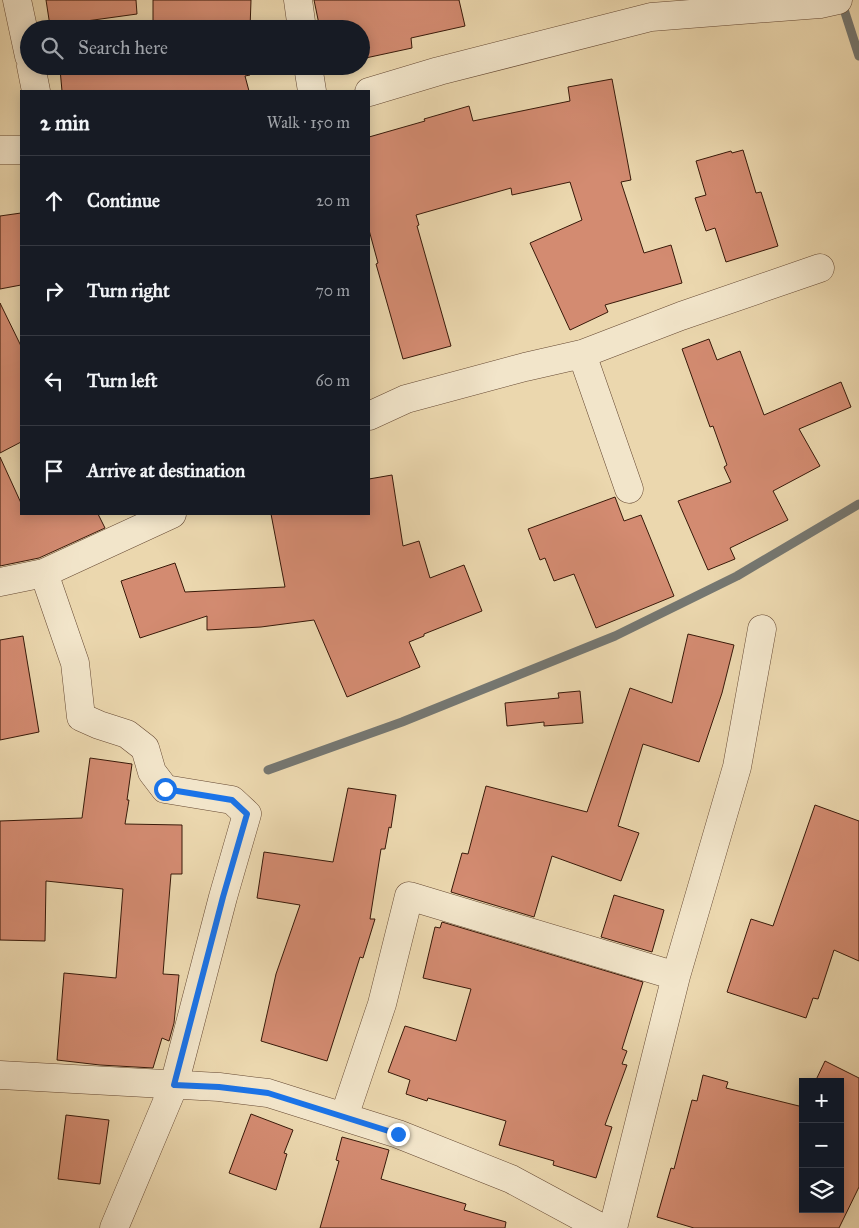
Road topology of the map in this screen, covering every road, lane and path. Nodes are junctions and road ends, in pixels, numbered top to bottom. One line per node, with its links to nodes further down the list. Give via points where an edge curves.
1 (17, 0): 4 (street)
2 (298, 0): 5 (street)
3 (829, 2): 10 (street, via 651,17)
4 (21, 20)
5 (301, 20)
6 (33, 75): 8 (street)
7 (309, 75): 9 (street)
8 (36, 90)
9 (312, 90)
10 (370, 92)
11 (0, 150): 12 (street)
12 (20, 150)
13 (820, 268): 14 (street)
14 (582, 354): 15 (street, via 406,399); 16 (street)
15 (370, 416)
16 (629, 489)
17 (170, 515): 18 (street)
18 (44, 572): 19 (street); 23 (street, via 75,663 81,717 126,734 145,748 152,772 165,789 232,800 247,814)
19 (0, 582)
20 (762, 628): 21 (street, via 737,768)
21 (676, 976): 24 (street, via 409,896 382,1004); 27 (street)
22 (0, 1075): 23 (street)
23 (174, 1085): 24 (street, via 268,1093); 25 (street)
24 (344, 1116): 26 (street, via 511,1179)
25 (114, 1228)
26 (602, 1228)
27 (613, 1228)

